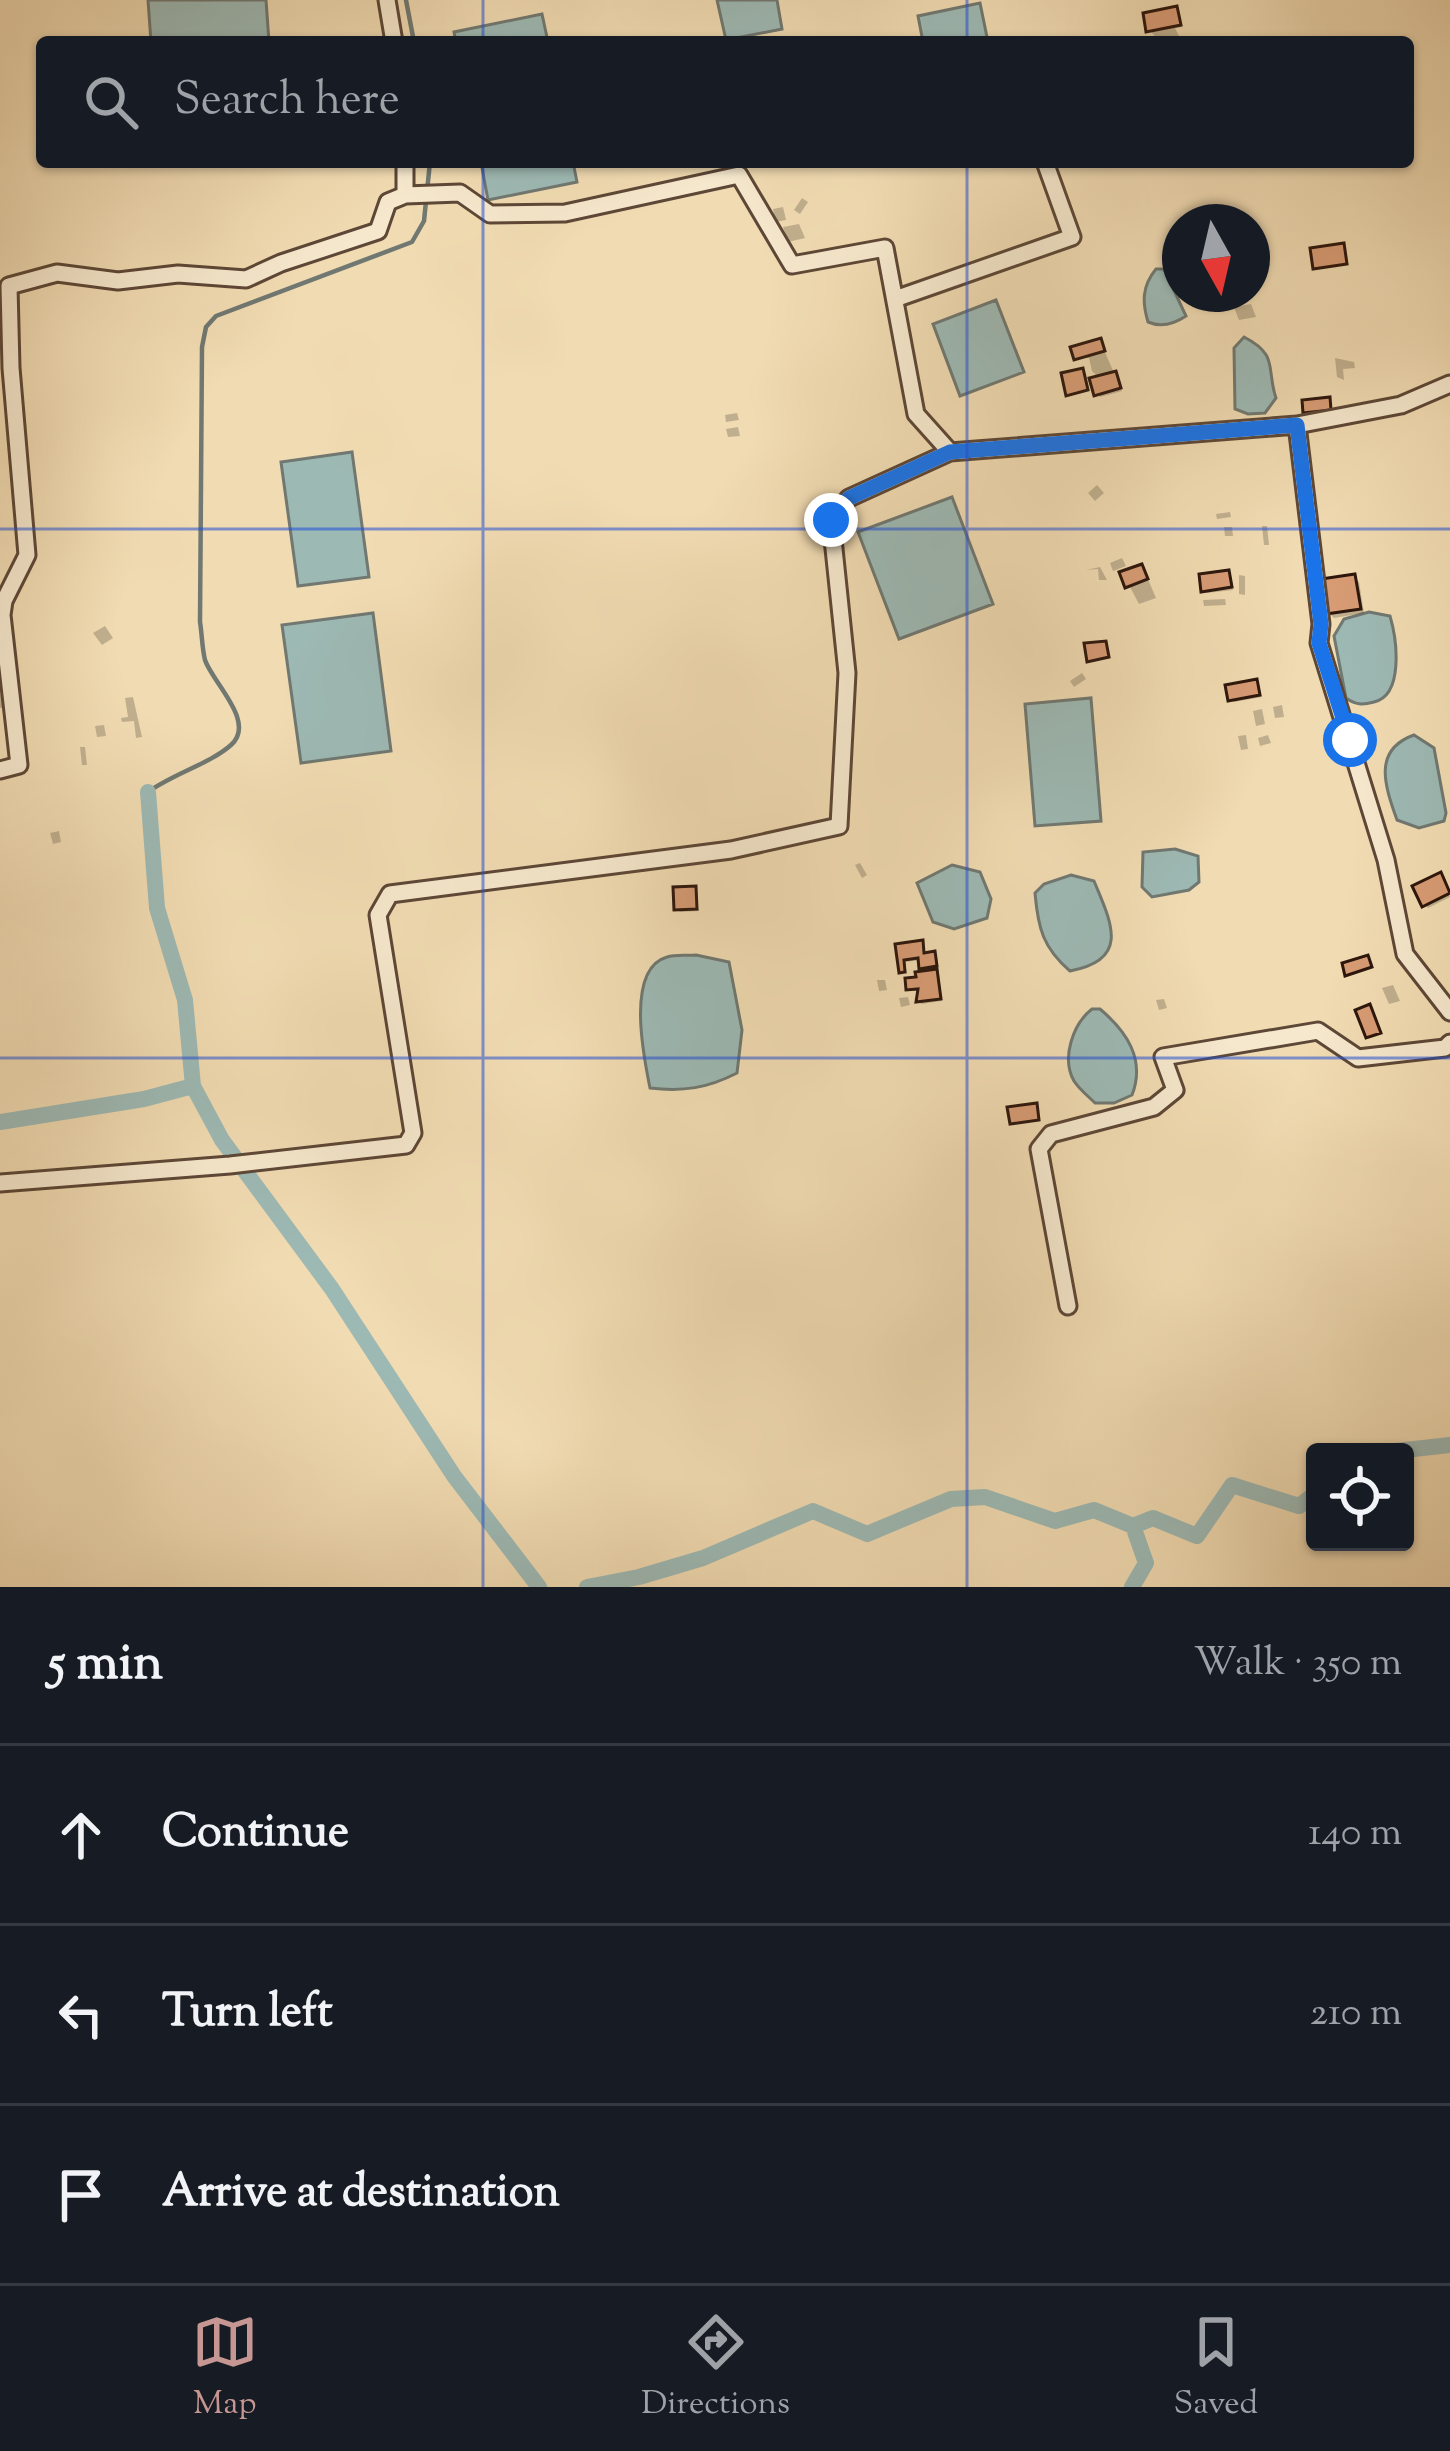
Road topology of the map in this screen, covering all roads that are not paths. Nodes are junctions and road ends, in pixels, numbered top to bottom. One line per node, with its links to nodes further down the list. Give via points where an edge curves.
1 (387, 0): 2 (street)
2 (393, 36)
3 (406, 168): 5 (street)
4 (1047, 168): 6 (street, via 1072,237)
5 (411, 195): 6 (street, via 460,193 490,214 565,213 739,175 792,265 885,248); 10 (street, via 388,202 378,231 246,279 178,274 118,281 57,273 9,286 27,556 2,615 19,765)
6 (895, 299): 9 (street, via 916,414)
7 (1450, 384): 8 (street, via 1401,405)
8 (1297, 425): 9 (street); 11 (street, via 1319,643 1386,860 1405,954)
9 (950, 452): 13 (street, via 849,498 831,520 847,673 839,826 731,850 390,894 377,915 413,1133 406,1144)
10 (0, 770)
11 (1450, 1012)
12 (1450, 1043): 14 (street, via 1358,1058 1318,1031 1163,1057 1175,1090 1154,1107 1051,1134 1039,1149)
13 (0, 1183)
14 (1068, 1306)

